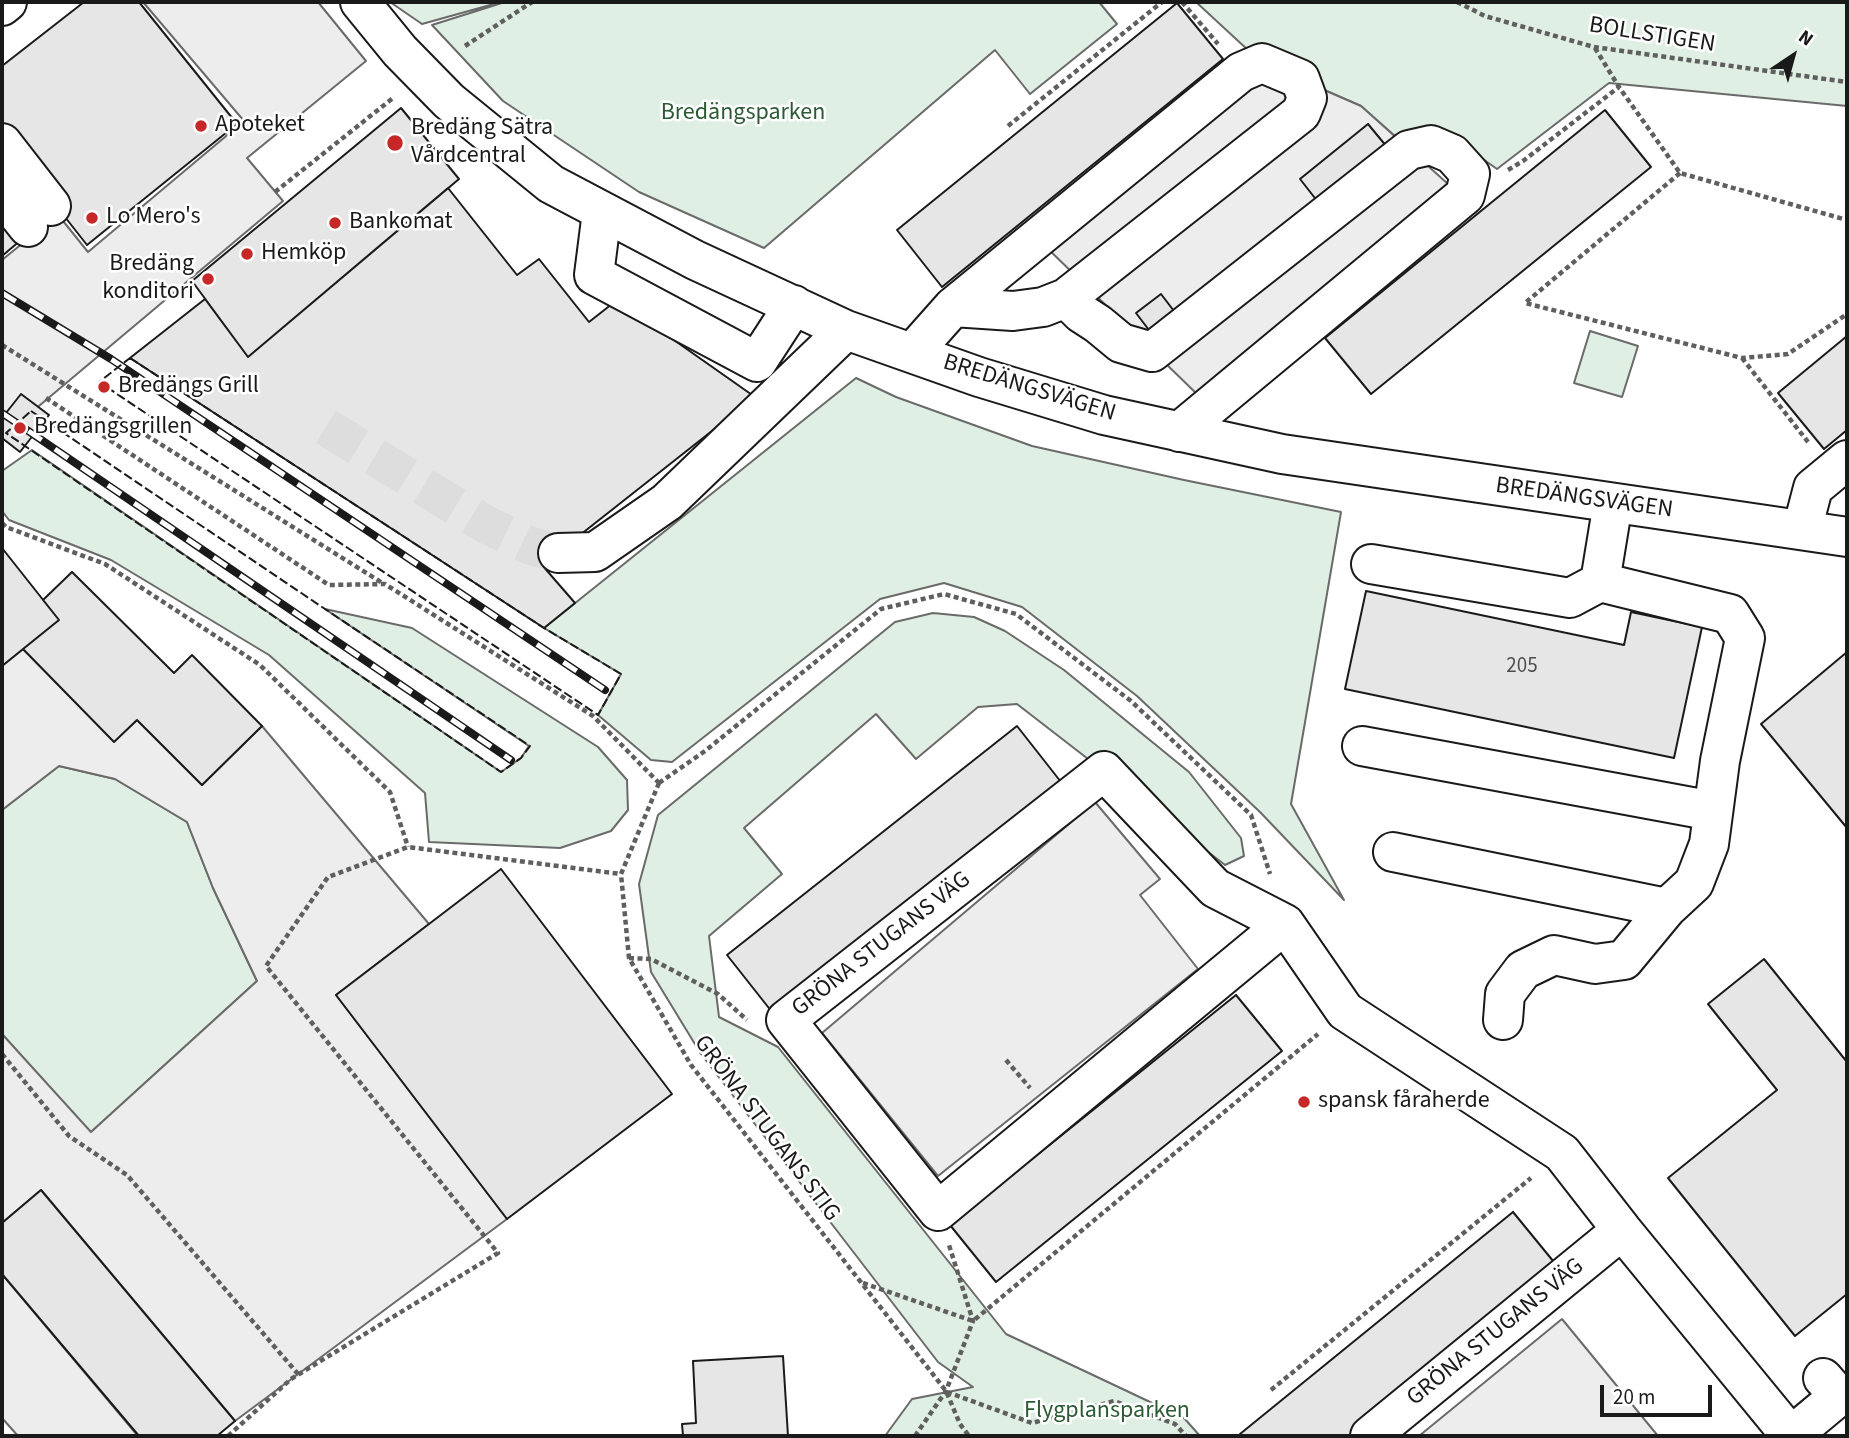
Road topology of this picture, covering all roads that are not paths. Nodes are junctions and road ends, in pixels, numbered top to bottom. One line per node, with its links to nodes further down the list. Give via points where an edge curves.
1 (7, 2): 3 (street)
2 (360, 2): 6 (street, BREDÄNGSVÄGEN, via 449,101 551,184)
3 (2, 6)
4 (2, 143): 5 (street, via 40,216)
5 (2, 194)
6 (602, 212): 8 (street, BREDÄNGSVÄGEN); 8 (street, via 594,275 749,373)
7 (1066, 298): 9 (street, via 1013,311); 9 (street, via 1301,113 1307,98 1300,79 1262,63 1241,72); 12 (street, via 1121,343 1152,352 1409,150 1431,145 1452,154 1470,174 1465,195)
8 (794, 305): 10 (street, BREDÄNGSVÄGEN)
9 (953, 307): 11 (street)
10 (846, 330): 11 (street, BREDÄNGSVÄGEN); 17 (street, via 667,502 595,552)
11 (914, 352): 12 (street, BREDÄNGSVÄGEN, via 1091,411)
12 (1179, 432): 14 (street, BREDÄNGSVÄGEN, via 1282,454)
13 (1847, 460): 15 (street, via 1813,488)
14 (1612, 503): 15 (street, BREDÄNGSVÄGEN); 19 (street)
15 (1802, 530): 16 (street, BREDÄNGSVÄGEN)
16 (1847, 537)
17 (558, 553)
18 (1371, 564): 19 (street, via 1570,598)
19 (1600, 582): 21 (street, via 1730,614 1745,638)
20 (1362, 746): 21 (street)
21 (1713, 811): 23 (street, via 1709,844 1694,883)
22 (1393, 852): 23 (street)
23 (1667, 908): 25 (street, via 1625,960 1595,964 1553,955 1523,970 1505,995)
24 (1285, 924): 24 (street, GRÖNA STUGANS VÄG, via 938,1211 786,1020 1104,771 1215,888); 26 (street, GRÖNA STUGANS VÄG, via 1345,1011 1562,1153)
25 (1503, 1020)
26 (1622, 1230): 28 (street, GRÖNA STUGANS VÄG); 29 (street, GRÖNA STUGANS VÄG)
27 (1823, 1378): 28 (street, via 1839,1396)
28 (1780, 1432)
29 (1370, 1436)

